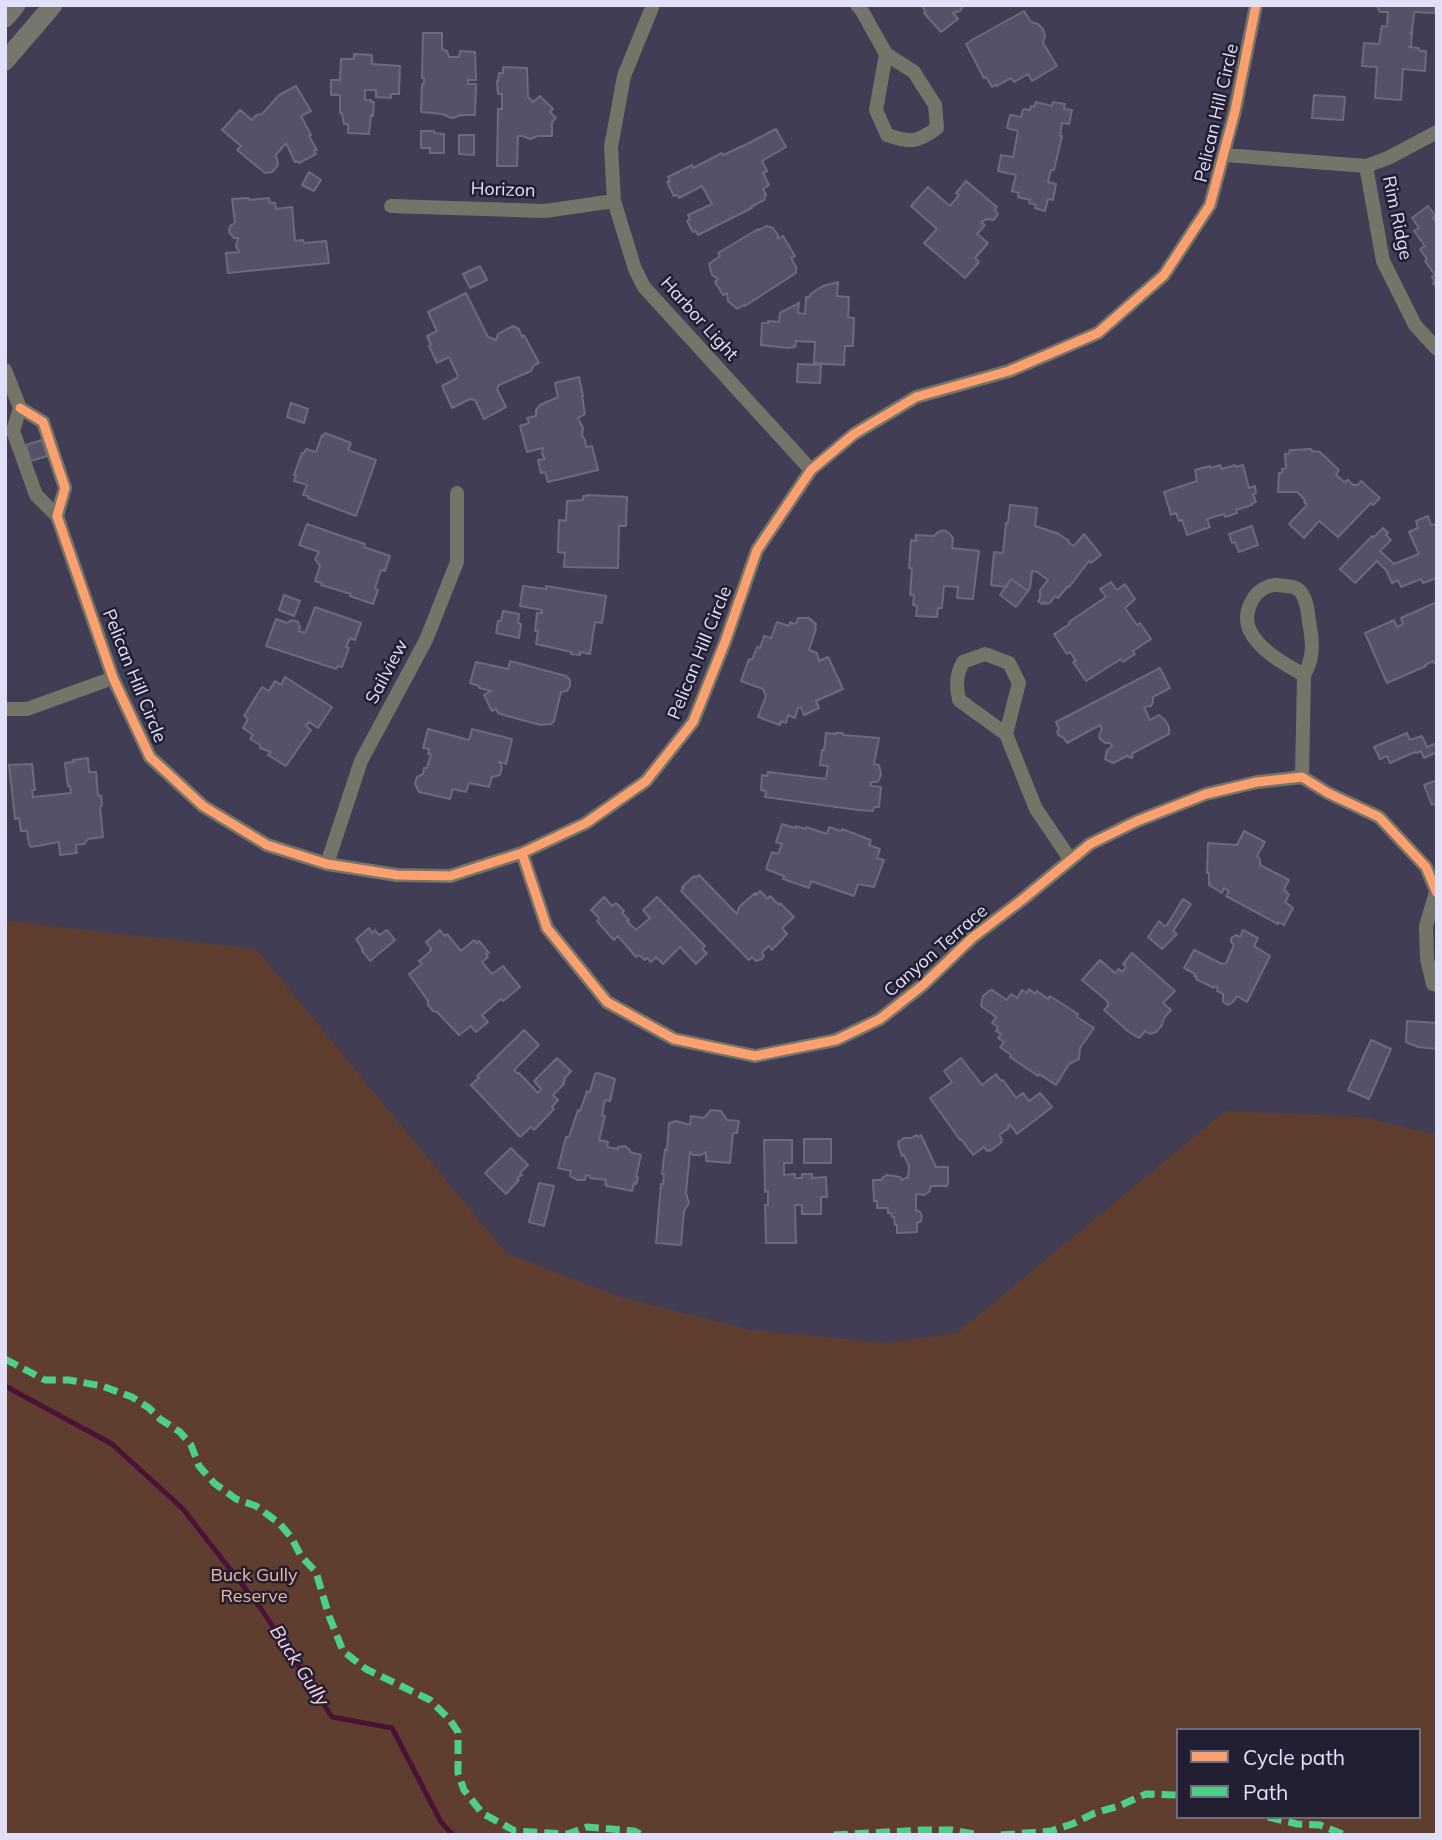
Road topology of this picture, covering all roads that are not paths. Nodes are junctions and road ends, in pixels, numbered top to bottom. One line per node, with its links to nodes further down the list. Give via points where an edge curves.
1 (16, 5): 6 (street)
2 (53, 5): 8 (street)
3 (653, 5): 12 (street, Harbor Light, via 624,76 611,148)
4 (857, 5): 7 (street)
5 (1256, 5): 10 (street, Pelican Hill Circle)
6 (5, 18)
7 (886, 54): 7 (street, via 914,72 935,105 937,128 922,139 907,142 887,135 876,110)
8 (5, 61)
9 (1437, 132): 11 (street)
10 (1225, 155): 11 (street); 17 (street, Pelican Hill Circle, via 1210,205 1164,275 1098,333 1009,371 916,397 854,434)
11 (1366, 166): 14 (street, Rim Ridge, via 1383,261 1415,325)
12 (614, 201): 13 (street, Horizon, via 545,211); 17 (street, Harbor Light, via 644,287)
13 (391, 206)
14 (1437, 349)
15 (5, 370): 16 (street, Pelican Hill Circle)
16 (20, 408): 19 (street, Pelican Hill Circle, via 13,430 36,495); 19 (street, Pelican Hill Circle, via 43,422 65,488)
17 (811, 470): 25 (street, Pelican Hill Circle, via 757,550 693,722 646,781 586,823)
18 (457, 493): 27 (street, Sailview, via 457,562 426,640 360,761)
19 (57, 516): 21 (street, Pelican Hill Circle)
20 (1304, 675): 20 (street, via 1312,651 1304,598 1292,587 1270,585 1257,593 1249,606 1250,631 1266,651); 24 (street)
21 (113, 678): 22 (street, via 27,709); 27 (street, Pelican Hill Circle, via 150,757 203,806 267,845)
22 (5, 709)
23 (1006, 734): 23 (street, via 1019,683 1009,663 985,654 963,662 957,673 959,700); 26 (street, via 1036,809)
24 (1302, 777): 26 (street, Canyon Terrace, via 1206,794 1101,838); 28 (street, via 1379,817 1426,867)
25 (522, 853): 26 (street, Canyon Terrace, via 547,928 607,1002 674,1039 755,1056 836,1040 880,1019); 27 (street, Pelican Hill Circle, via 450,876 397,875)
26 (1070, 859)
27 (327, 864)
28 (1436, 892): 29 (street, via 1426,926 1427,960)
29 (1437, 985)

